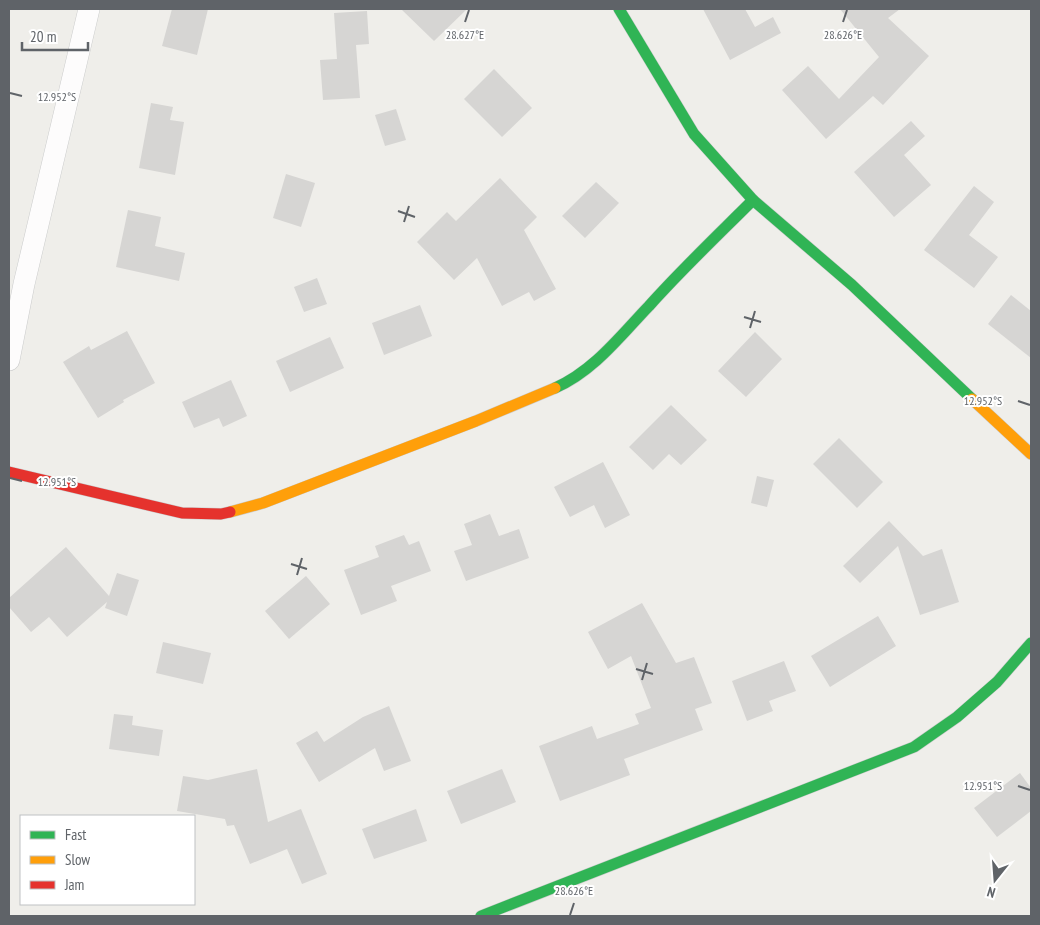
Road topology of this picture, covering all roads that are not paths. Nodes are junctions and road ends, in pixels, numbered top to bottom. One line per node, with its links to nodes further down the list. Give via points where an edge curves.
1 (89, 9): 4 (street, via 26,274)
2 (619, 9): 3 (street, via 694,134)
3 (752, 200): 5 (street, via 852,285); 6 (street, via 607,352 564,384 263,503 221,514 182,513)
4 (9, 360)
5 (1031, 454)
6 (9, 472)
7 (1031, 643): 8 (street, via 984,694 914,747)
8 (481, 916)

